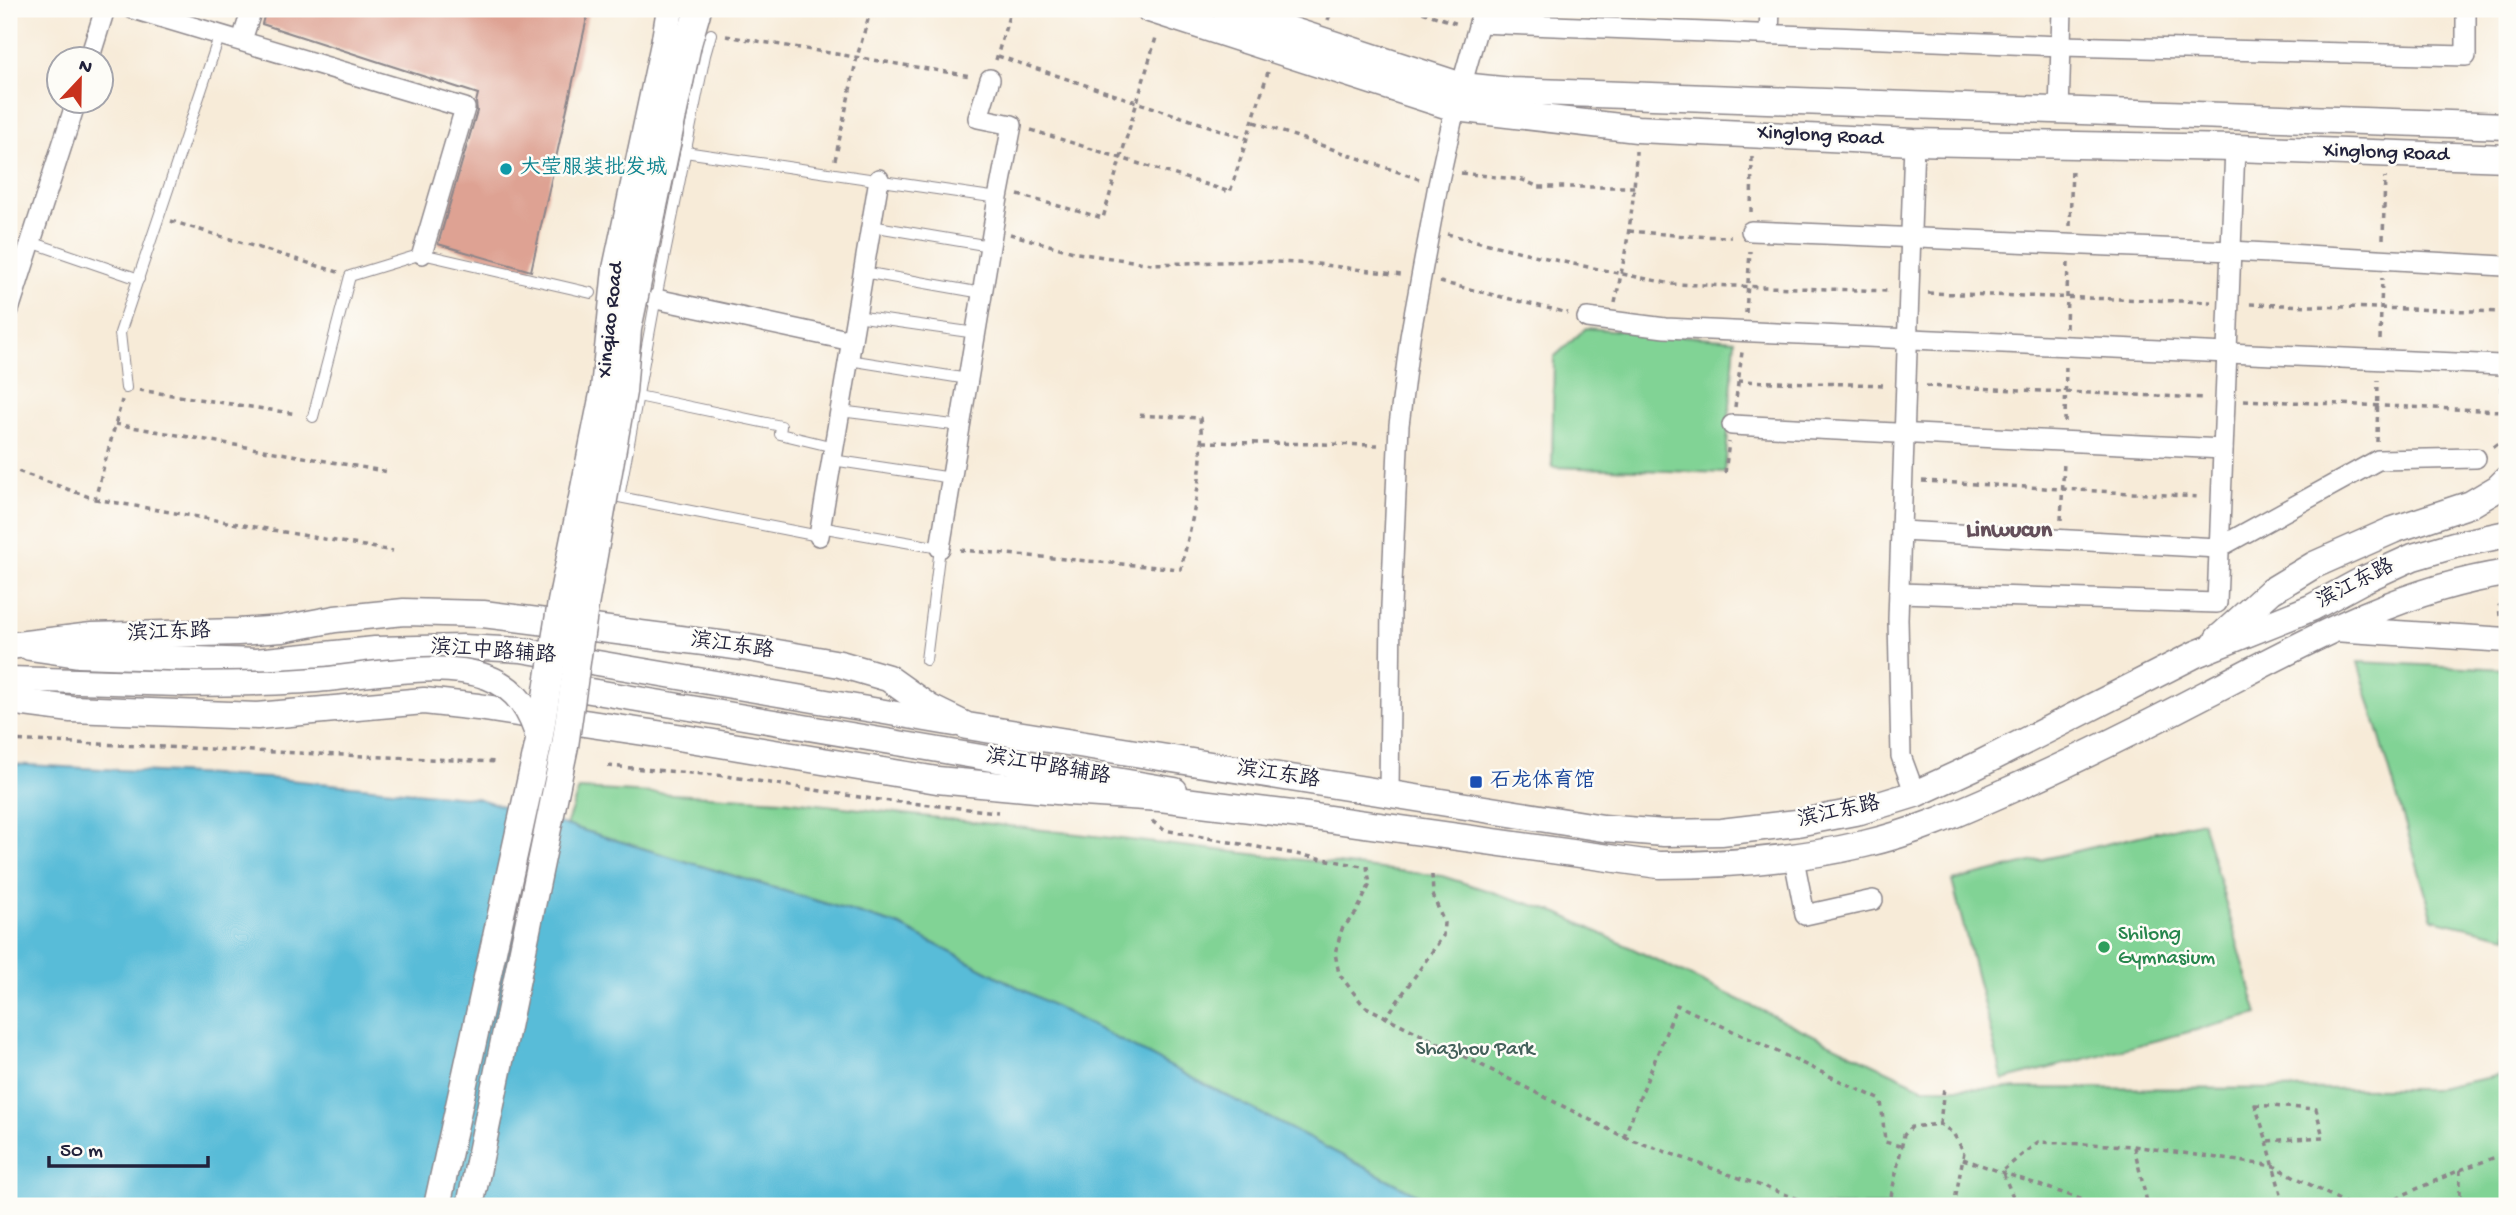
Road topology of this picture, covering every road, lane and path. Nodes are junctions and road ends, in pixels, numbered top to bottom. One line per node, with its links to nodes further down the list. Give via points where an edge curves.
1 (105, 9): 19 (street)
2 (133, 9): 15 (street)
3 (252, 9): 18 (street)
4 (670, 9): 17 (main road)
5 (698, 9): 17 (main road)
6 (871, 9): 23 (path)
7 (1011, 9): 22 (path)
8 (1225, 9): 25 (main road, Xinglong Road)
9 (1413, 9): 14 (path)
10 (1770, 9): 16 (street)
11 (2062, 9): 20 (street)
12 (2466, 9): 20 (street, via 2466,55)
13 (1156, 11): 21 (main road, Xinglong Road); 26 (path)
14 (1480, 21): 16 (street); 25 (street)
15 (220, 34): 18 (street); 46 (lane)
16 (1769, 34): 20 (street)
17 (688, 39): 23 (path); 37 (lane); 128 (main road, Xinqiao Road, bridge, via 616,269 604,389)
18 (242, 40): 55 (street, via 465,108)
19 (93, 46)
20 (2061, 46): 27 (street)
21 (1275, 50): 25 (main road, Xinglong Road); 29 (path)
22 (997, 56): 24 (path); 26 (path)
23 (856, 57): 24 (path); 41 (path)
24 (989, 79): 30 (street, via 978,118)
25 (1459, 97): 27 (main road, Xinglong Road, via 1511,91); 32 (main road, Xinglong Road); 42 (street)
26 (1138, 103): 34 (path); 39 (path)
27 (2059, 112): 31 (main road, Xinglong Road)
28 (72, 116): 53 (street)
29 (1254, 122): 34 (path); 42 (path)
30 (1012, 125): 39 (path); 45 (street)
31 (2507, 126)
32 (1637, 129): 33 (main road, Xinglong Road); 44 (path)
33 (1753, 134): 35 (main road, Xinglong Road); 50 (path)
34 (1248, 139): 39 (path, via 1230,192)
35 (1914, 142): 36 (main road, Xinglong Road); 52 (street)
36 (2235, 148): 38 (main road, Xinglong Road); 54 (street)
37 (685, 152): 41 (lane); 67 (lane)
38 (2386, 154): 40 (main road, Xinglong Road); 56 (path)
39 (1121, 158): 45 (path, via 1103,218)
40 (2507, 158): 57 (path)
41 (833, 173): 43 (lane)
42 (1440, 178): 44 (path, via 1523,180 1539,187); 48 (street)
43 (879, 179): 45 (lane); 47 (street)
44 (1635, 187): 49 (path)
45 (999, 194): 51 (street)
46 (159, 217): 60 (path); 62 (lane)
47 (871, 226): 51 (lane); 58 (street)
48 (1430, 230): 59 (path); 61 (street)
49 (1629, 231): 50 (path, via 1686,236); 59 (path)
50 (1751, 234): 52 (street); 63 (path)
51 (992, 238): 61 (path, via 1152,264 1267,261); 66 (street)
52 (1911, 239): 54 (street); 64 (street)
53 (31, 242): 62 (lane); 70 (street)
54 (2231, 251): 56 (street); 68 (street)
55 (422, 254): 60 (lane); 65 (lane)
56 (2383, 259): 57 (street); 69 (path)
57 (2504, 266): 71 (path)
58 (863, 272): 66 (lane); 72 (street)
59 (1621, 272): 63 (path, via 1672,284); 74 (path)
60 (350, 276): 92 (lane)
61 (1421, 278): 73 (path); 98 (street)
62 (139, 279): 85 (lane, via 120,333)
63 (1748, 286): 64 (path); 75 (path)
64 (1909, 292): 68 (path); 77 (street)
65 (591, 293)
66 (982, 293): 76 (street)
67 (656, 299): 78 (street); 86 (lane)
68 (2229, 303): 69 (path); 79 (street)
69 (2381, 308): 71 (path); 80 (path)
70 (9, 310)
71 (2503, 312): 81 (path)
72 (856, 316): 76 (lane); 78 (street)
73 (1587, 318): 74 (street)
74 (1611, 322): 75 (street)
75 (1745, 331): 77 (street); 83 (path)
76 (976, 333): 82 (street)
77 (1908, 338): 79 (street); 84 (street)
78 (850, 351): 82 (lane); 89 (street)
79 (2227, 353): 80 (street); 87 (street)
80 (2379, 360): 81 (street); 88 (path)
81 (2501, 365): 90 (path)
82 (968, 379): 95 (street)
83 (1738, 381): 84 (path); 94 (path)
84 (1906, 385): 87 (path); 96 (street)
85 (126, 388): 92 (path); 93 (path)
86 (638, 396): 100 (lane, via 781,426 780,434); 111 (lane, via 619,497)
87 (2224, 399): 88 (path); 99 (street)
88 (2377, 405): 90 (path); 102 (path)
89 (840, 411): 95 (lane); 100 (street)
90 (2502, 411): 101 (path, via 2502,440)
91 (1136, 415): 97 (path, via 1200,418)
92 (313, 417)
93 (116, 424): 104 (path); 110 (path)
94 (1732, 425): 96 (street); 105 (path)
95 (961, 426): 106 (street)
96 (1905, 435): 99 (street); 108 (street)
97 (1203, 442): 98 (path); 114 (path, via 1181,569)
98 (1398, 446): 139 (street)
99 (2223, 449): 109 (street)
100 (833, 454): 106 (lane); 111 (street)
101 (2476, 457): 102 (street)
102 (2378, 460): 115 (street)
103 (9, 468): 110 (path)
104 (389, 472)
105 (1725, 473)
106 (952, 478): 114 (street)
107 (2507, 479): 121 (main road, via 2471,504 2393,530 2314,565)
108 (1903, 480): 109 (path); 112 (street)
109 (2221, 498): 115 (street)
110 (94, 499): 116 (path)
111 (820, 531): 114 (lane)
112 (1901, 531): 115 (street); 118 (street)
113 (2507, 534): 123 (main road, 滨江东路, via 2413,557 2311,608)
114 (940, 548): 129 (lane)
115 (2218, 548): 118 (street, via 2217,603)
116 (393, 551)
117 (2507, 573): 122 (main road, 滨江东路, via 2422,592)
118 (1899, 593): 140 (street, via 1901,756)
119 (2507, 604): 120 (path)
120 (2499, 606)
121 (2252, 607): 123 (main road); 126 (main road, via 2238,624)
122 (2333, 629): 124 (street); 127 (main road, 滨江东路)
123 (2244, 635): 126 (main road, 滨江东路); 127 (main road, via 2259,652)
124 (2507, 640)
125 (12, 646): 130 (street, 滨江中路辅路); 134 (main road, 滨江东路, via 92,636 271,630 404,612 483,614 840,664 888,678 930,708)
126 (2196, 654): 140 (main road, 滨江东路)
127 (2281, 655): 144 (main road, 滨江东路, via 2087,755 1934,824)
128 (564, 658): 130 (street, 滨江中路辅路, via 463,647 375,649); 132 (main road, Xinqiao Road, bridge); 134 (street, 滨江中路辅路)
129 (926, 660)
130 (182, 672): 131 (street, 滨江中路辅路); 136 (street, 滨江中路辅路, bridge, via 254,684 422,671 486,677 506,687 525,705)
131 (9, 680)
132 (560, 686): 136 (main road, bridge); 142 (street, 滨江中路辅路, via 1142,783); 160 (main road, bridge, via 565,746)
133 (9, 701): 142 (main road, 滨江东路, via 71,709 257,716 424,701 937,780)
134 (967, 726): 139 (main road, 滨江东路)
135 (9, 740): 137 (path)
136 (539, 741): 159 (main road, bridge)
137 (497, 762)
138 (608, 766): 141 (path, via 726,776 872,799)
139 (1389, 793): 140 (main road, 滨江东路, via 1603,828 1664,833 1797,823)
140 (1915, 794)
141 (1005, 812)
142 (1300, 815): 144 (main road, 滨江东路, via 1659,865)
143 (1151, 821): 147 (path, via 1164,831 1367,867 1370,884 1342,929 1335,953 1348,989)
144 (1794, 859): 146 (street, via 1805,915)
145 (1432, 874): 147 (path, via 1443,936)
146 (1873, 900)
147 (1385, 1019): 150 (path)
148 (1944, 1087): 149 (path)
149 (1940, 1124): 152 (path, via 1912,1127); 155 (path, via 1960,1143)
150 (1624, 1137): 152 (path, via 1677,1005 1881,1100 1885,1142); 161 (path)
151 (2267, 1141): 151 (path, via 2255,1105 2316,1108 2323,1138); 156 (path)
152 (1900, 1146): 162 (path)
153 (2133, 1146): 156 (path); 158 (path, via 2038,1142); 166 (path)
154 (2507, 1153): 157 (path)
155 (1963, 1159): 158 (path); 163 (path)
156 (2274, 1166): 167 (path); 168 (path)
157 (2460, 1170): 169 (path); 170 (path)
158 (2002, 1171): 164 (path); 165 (path)
159 (438, 1206)
160 (470, 1206)
161 (1818, 1206)
162 (1889, 1206)
163 (1954, 1206)
164 (2017, 1206)
165 (2101, 1206)
166 (2148, 1206)
167 (2284, 1206)
168 (2351, 1206)
169 (2378, 1206)
170 (2460, 1206)

